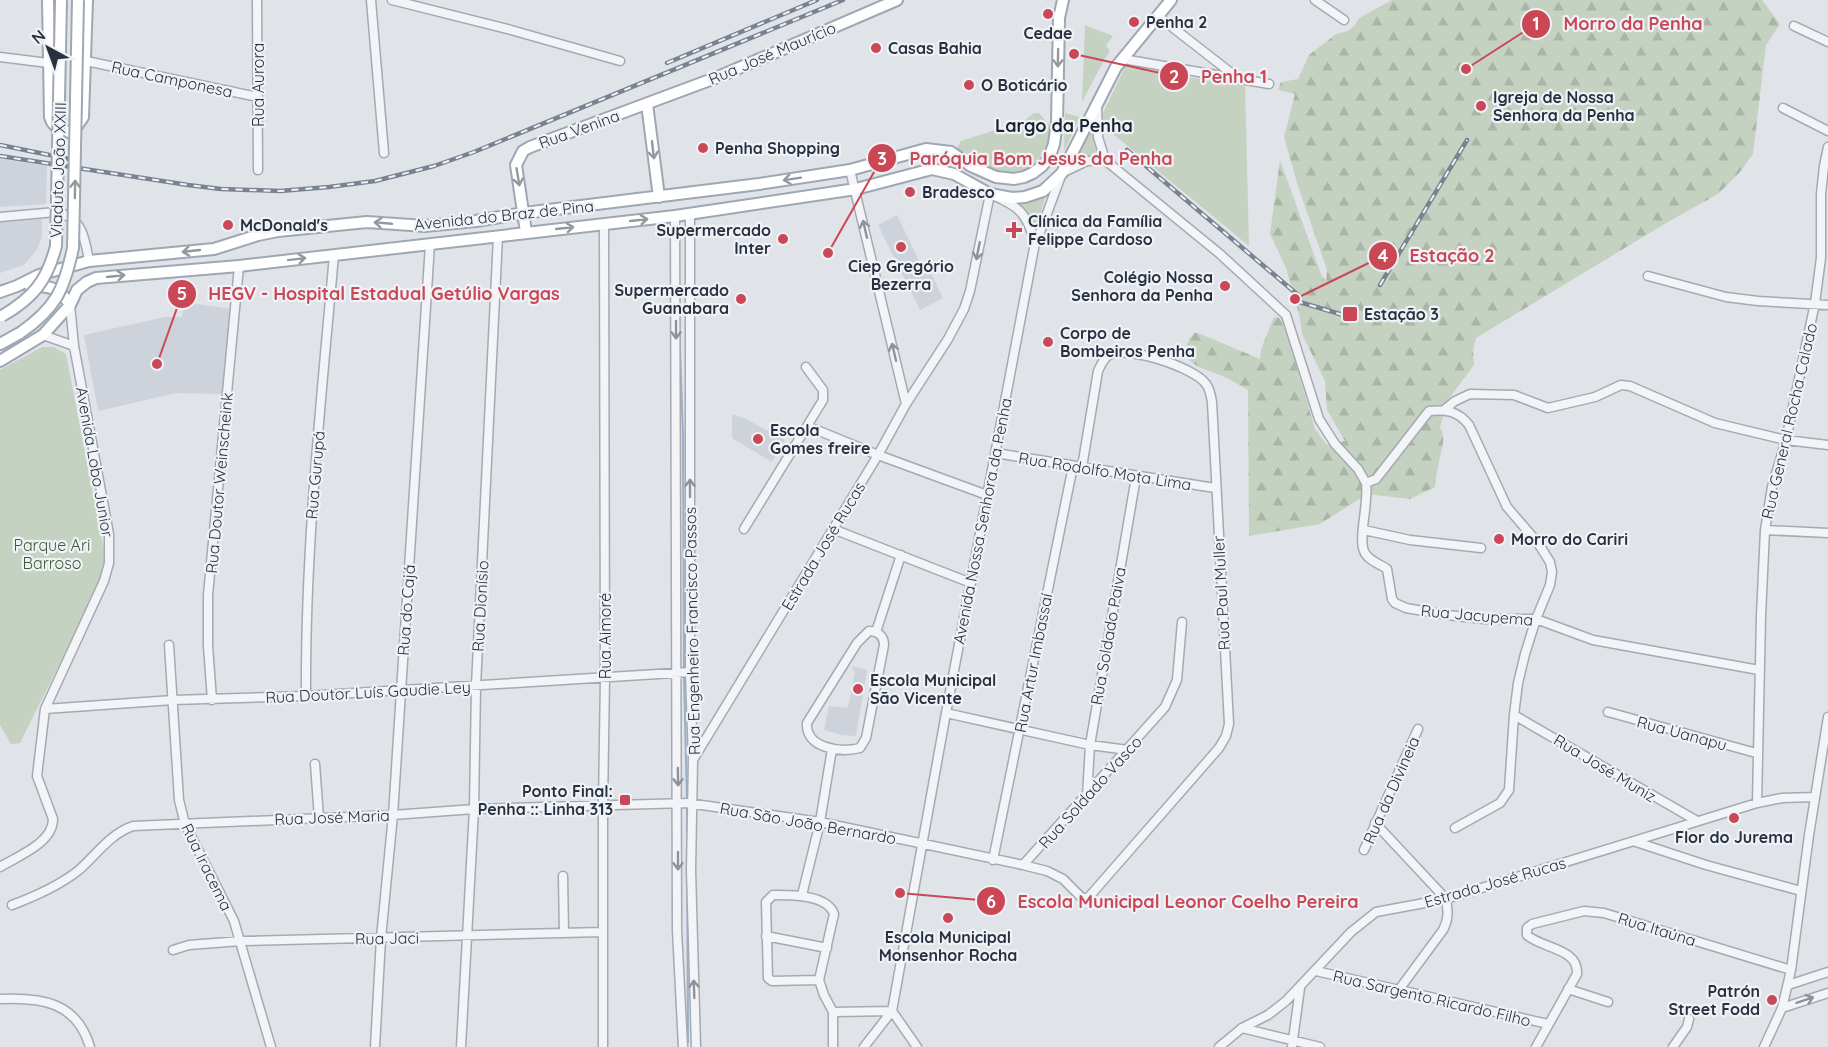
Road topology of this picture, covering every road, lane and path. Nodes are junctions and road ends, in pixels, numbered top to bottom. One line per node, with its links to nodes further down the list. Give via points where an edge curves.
1 (48, 0): 20 (main road)
2 (61, 0): 58 (main road, Viaduto João XXIII, bridge, via 56,246 43,280 28,298)
3 (78, 0): 60 (main road, one-way to 3, bridge, via 46,312 66,277 73,248)
4 (87, 0): 18 (main road)
5 (257, 0): 23 (street, Rua Aurora)
6 (371, 0): 29 (street)
7 (392, 0): 19 (street)
8 (897, 0): 25 (main road, Rua José Maurício)
9 (1063, 0): 32 (main road, Avenida do Braz de Pina, one-way to 32, via 1059,18 1057,122 1052,152 1042,166 1014,179 996,177 951,152 934,149)
10 (1171, 0): 12 (main road)
11 (1316, 0): 13 (street)
12 (1158, 16): 17 (main road); 21 (street)
13 (1344, 20)
14 (1794, 26): 15 (street)
15 (1828, 42)
16 (0, 57): 20 (street)
17 (1123, 58): 21 (street); 24 (main road)
18 (86, 61): 20 (main road, via 83,117 69,132 52,122); 23 (street, Rua Camponesa)
19 (620, 61)
20 (48, 63)
21 (1235, 76): 22 (street)
22 (1269, 84)
23 (258, 97): 31 (street, Rua Aurora)
24 (1097, 102): 30 (street, via 1098,137); 33 (main road)
25 (647, 104): 36 (main road, one-way to 36); 37 (main road, Rua Venina, one-way to 37, via 523,151 516,165)
26 (1783, 108): 27 (street)
27 (1828, 131)
28 (1828, 147): 55 (street, Rua General Rocha Calado, via 1821,194 1821,258)
29 (384, 153)
30 (1106, 160): 33 (street, via 1087,161); 74 (street, via 1220,254 1286,315 1319,419)
31 (258, 170)
32 (850, 170): 34 (street); 36 (main road, Avenida do Braz de Pina, one-way to 36)
33 (1062, 173): 35 (main road, via 1037,194 1012,198); 44 (street)
34 (856, 189): 35 (main road, Avenida do Braz de Pina, via 932,169 954,174); 38 (main road, Avenida do Braz de Pina); 64 (street, one-way to 34)
35 (990, 194): 44 (street, via 1008,201 1024,214); 64 (street, Estrada José Rucas, one-way to 64, via 964,309)
36 (659, 197): 37 (main road, Avenida do Braz de Pina)
37 (524, 213): 42 (main road, Rua Venina); 49 (main road, Avenida do Braz de Pina, one-way to 49, via 425,226 367,222 278,231 214,249)
38 (690, 214): 39 (main road, Avenida do Braz de Pina); 47 (street, Rua Engenheiro Francisco Passos)
39 (675, 216): 41 (main road, Avenida do Braz de Pina, one-way to 39); 46 (street, Rua Engenheiro Francisco Passos)
40 (0, 217): 49 (street, via 64,213 83,231)
41 (604, 224): 42 (main road, Avenida do Braz de Pina, one-way to 41); 91 (street, Rua Aimoré)
42 (526, 232): 43 (main road, Avenida do Braz de Pina)
43 (498, 236): 45 (main road, Avenida do Braz de Pina); 92 (street, Rua Dionísio)
44 (1035, 243): 70 (street, Avenida Nossa Senhora da Penha)
45 (430, 244): 48 (main road, Avenida do Braz de Pina); 93 (street, Rua do Cajá)
46 (675, 250): 47 (street); 69 (street, Rua Engenheiro Francisco Passos, one-way to 69)
47 (690, 250): 69 (street, Rua Engenheiro Francisco Passos)
48 (334, 255): 50 (main road, Avenida do Braz de Pina, one-way to 48); 94 (street, Rua Gurupá, via 310,533)
49 (89, 261): 52 (main road, Avenida do Braz de Pina, via 39,275)
50 (239, 266): 56 (main road, Avenida do Braz de Pina, one-way to 50, via 81,286 96,278); 96 (street, Rua Doutor Weinscheink, via 208,595)
51 (1648, 276): 55 (street, via 1726,297)
52 (17, 286): 53 (main road); 54 (main road, Avenida do Braz de Pina)
53 (47, 286): 56 (main road, via 61,293); 59 (main road, via 53,298)
54 (0, 292)
55 (1815, 303): 57 (street); 67 (street, Rua General Rocha Calado)
56 (70, 305): 59 (main road, Avenida do Braz de Pina); 61 (street, Avenida Lobo Junior)
57 (1828, 305)
58 (1, 317)
59 (47, 331): 61 (street); 62 (main road, Avenida do Braz de Pina)
60 (0, 344)
61 (74, 346): 97 (street, Avenida Lobo Junior, via 111,550 104,581)
62 (0, 361)
63 (806, 367): 66 (street, via 824,395)
64 (906, 404): 71 (street, Estrada José Rucas)
65 (1444, 410): 67 (street, via 1470,394 1514,395 1548,408 1595,398 1621,385 1714,423); 74 (street, via 1429,411 1376,479); 85 (street, via 1460,416 1469,425 1507,507 1550,562 1551,585)
66 (807, 426): 71 (street); 77 (street)
67 (1786, 440): 68 (street); 80 (street, Rua General Rocha Calado)
68 (1828, 445)
69 (683, 453): 90 (street, Rua Engenheiro Francisco Passos, one-way to 69); 90 (street, Rua Engenheiro Francisco Passos)
70 (995, 453): 72 (street, Rua Rodolfo Mota Lima); 76 (street, Avenida Nossa Senhora da Penha)
71 (878, 455): 76 (street); 78 (street, Estrada José Rucas)
72 (1077, 466): 73 (street, Rua Rodolfo Mota Lima); 75 (street, Rua Paul Muller, via 1103,360 1115,353 1153,357 1193,373 1207,385 1212,402); 103 (street, Rua Artur Imbassaí)
73 (1136, 477): 75 (street, Rua Rodolfo Mota Lima); 104 (street, Rua Soldado Paiva)
74 (1366, 483): 79 (street, Rua Jacupema)
75 (1215, 488): 127 (street, Rua Paul Muller, via 1229,724 1226,736 1088,898 1082,898 1063,879)
76 (987, 495): 84 (street, Avenida Nossa Senhora da Penha)
77 (744, 529)
78 (833, 529): 83 (street); 108 (street, Estrada José Rucas)
79 (1364, 530): 82 (street); 85 (street, Rua Jacupema, via 1364,553 1387,569 1395,603 1466,617)
80 (1765, 530): 81 (street); 89 (street, Rua General Rocha Calado)
81 (1828, 533)
82 (1481, 548)
83 (901, 555): 84 (street); 87 (street)
84 (971, 583): 99 (street, Avenida Nossa Senhora da Penha)
85 (1536, 619): 89 (street, Rua Jacupema, via 1593,640); 100 (street, via 1524,654)
86 (1182, 622): 106 (street, Rua Soldado Vasco, via 1174,692)
87 (876, 632): 105 (street, via 884,645 866,738 860,748); 105 (street, via 866,633 857,643 807,723 810,739)
88 (169, 645): 95 (street, Rua Iracema)
89 (1760, 670): 107 (street, Rua General Rocha Calado)
90 (683, 673): 91 (street, Rua Doutor Luís Gaudie Ley); 108 (street, Rua Engenheiro Francisco Passos); 112 (street, Rua Engenheiro Francisco Passos, one-way to 112)
91 (605, 678): 92 (street, Rua Doutor Luís Gaudie Ley); 114 (street, Rua Aimoré)
92 (476, 686): 93 (street, Rua Doutor Luís Gaudie Ley); 115 (street, Rua Dionísio)
93 (401, 689): 94 (street, Rua Doutor Luís Gaudie Ley); 116 (street, Rua do Cajá)
94 (306, 696): 96 (street, Rua Doutor Luís Gaudie Ley)
95 (173, 700): 96 (street, Rua Doutor Luís Gaudie Ley); 97 (street, Rua Doutor Luís Gaudie Ley); 121 (street, Rua Iracema, via 178,800)
96 (212, 700)
97 (45, 709): 128 (street, Avenida Lobo Junior, via 37,776 53,826 42,841)
98 (1608, 712): 107 (street, Rua Uanapu)
99 (946, 713): 103 (street); 124 (street, Avenida Nossa Senhora da Penha)
100 (1514, 715): 118 (street, Rua José Muniz); 122 (street, via 1506,796 1485,813)
101 (1828, 717): 111 (street)
102 (1418, 729): 120 (street, Rua da Divineia)
103 (1020, 730): 104 (street); 126 (street, Rua Artur Imbassaí)
104 (1090, 745): 106 (street); 110 (street, Rua Soldado Paiva)
105 (832, 749): 119 (street)
106 (1128, 750): 110 (street, Rua Soldado Vasco)
107 (1756, 753): 113 (street, Rua General Rocha Calado)
108 (693, 760): 112 (street, Rua Engenheiro Francisco Passos)
109 (315, 764): 117 (street)
110 (1087, 796): 127 (street, Rua Soldado Vasco)
111 (1815, 797): 113 (street, Estrada José Rucas); 130 (street)
112 (685, 803): 114 (street, Rua José Maria); 119 (street, Rua São João Bernardo); 165 (street, Rua Engenheiro Francisco Passos, one-way to 165, via 677,930); 166 (street, Rua Engenheiro Francisco Passos, one-way to 112)
113 (1756, 803): 118 (street, Estrada José Rucas)
114 (603, 804): 115 (street, Rua José Maria); 134 (street, Rua Aimoré)
115 (474, 809): 116 (street, Rua José Maria); 136 (street, Rua Dionísio)
116 (393, 815): 117 (street, Rua José Maria); 138 (street, Rua do Cajá)
117 (319, 818): 121 (street, Rua José Maria)
118 (1697, 821): 123 (street, Estrada José Rucas)
119 (820, 822): 124 (street, Rua São João Bernardo); 131 (street)
120 (1375, 823): 125 (street, Rua da Divineia); 132 (street)
121 (185, 824): 133 (street, Rua José Maria, via 145,824 124,829 63,882); 139 (street, Rua Iracema)
122 (1455, 828)
123 (1636, 841): 130 (street); 132 (street, Estrada José Rucas)
124 (923, 844): 126 (street); 154 (street, Avenida Nossa Senhora da Penha)
125 (1364, 850)
126 (993, 860): 127 (street)
127 (1023, 865)
128 (0, 867)
129 (563, 876): 135 (street)
130 (1801, 891): 142 (street)
131 (802, 895): 137 (street, via 768,898); 140 (street, via 827,904 834,914)
132 (1446, 899): 143 (street, Estrada José Rucas, via 1376,912 1351,932); 149 (street, via 1445,926)
133 (12, 905)
134 (603, 932): 135 (street, Rua Jaci); 164 (street, Rua Aimoré)
135 (564, 933): 136 (street, Rua Jaci)
136 (466, 936): 138 (street, Rua Jaci); 163 (street, Rua Dionísio)
137 (766, 936): 140 (street); 145 (street, via 770,980)
138 (381, 938): 139 (street, Rua Jaci); 162 (street, Rua do Cajá)
139 (241, 941): 141 (street, Rua Jaci); 161 (street, Rua Iracema)
140 (826, 948): 145 (street)
141 (172, 950)
142 (1791, 970): 146 (street); 148 (street, Rua Itaúna, via 1589,911 1532,924 1525,932 1533,941 1565,954 1577,966)
143 (1316, 971): 147 (street, Estrada José Rucas); 149 (street, Rua Sargento Ricardo Filho)
144 (1828, 972): 146 (street)
145 (819, 980): 155 (street)
146 (1788, 986): 153 (street)
147 (1300, 988): 158 (street, Estrada José Rucas, via 1268,1014); 159 (street)
148 (1568, 989): 152 (street); 157 (street)
149 (1398, 991): 157 (street, Rua Sargento Ricardo Filho)
150 (1828, 993): 153 (street, one-way to 150)
151 (0, 999): 160 (street, via 40,1001 61,1007 81,1026)
152 (1608, 1002)
153 (1782, 1008): 174 (street)
154 (892, 1011): 155 (street); 168 (street); 169 (street)
155 (833, 1012): 167 (street)
156 (1689, 1019): 173 (street)
157 (1548, 1024): 172 (street)
158 (1242, 1028): 159 (street); 170 (street, Estrada José Rucas)
159 (1293, 1044): 171 (street)
160 (90, 1047)
161 (271, 1047)
162 (375, 1047)
163 (462, 1047)
164 (603, 1047)
165 (683, 1047)
166 (696, 1047)
167 (833, 1047)
168 (864, 1047)
169 (917, 1047)
170 (1219, 1047)
171 (1320, 1047)
172 (1536, 1047)
173 (1673, 1047)
174 (1764, 1047)

